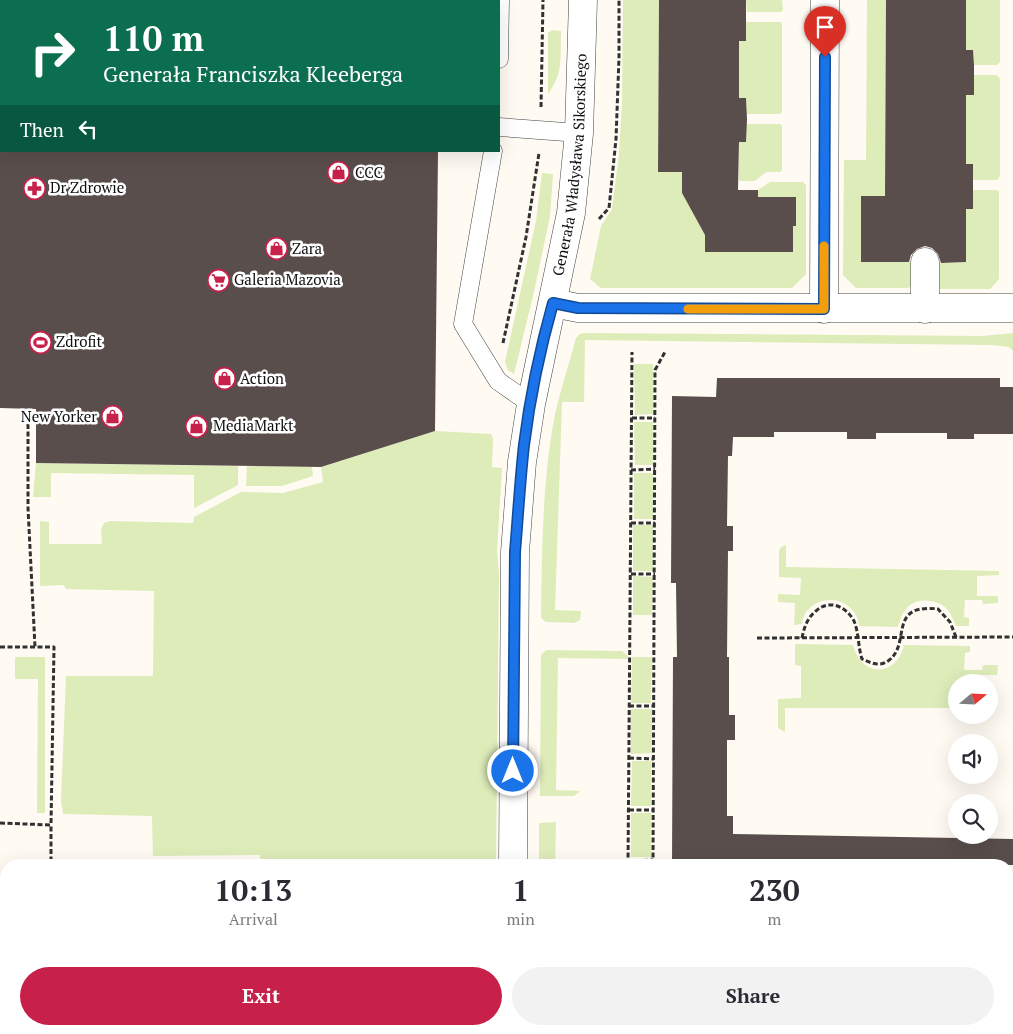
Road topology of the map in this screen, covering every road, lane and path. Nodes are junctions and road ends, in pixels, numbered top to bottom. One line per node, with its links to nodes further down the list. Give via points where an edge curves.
1 (543, 0): 6 (path)
2 (583, 0): 7 (street, Generała Władysława Sikorskiego)
3 (619, 0): 9 (path, via 616,140 609,208)
4 (825, 0): 13 (street)
5 (500, 127): 6 (lane)
6 (540, 129): 7 (lane); 17 (path, via 526,237 499,362)
7 (579, 133): 11 (street, Generała Władysława Sikorskiego, via 571,213)
8 (493, 152): 17 (lane, via 463,324)
9 (596, 226)
10 (925, 262): 14 (street)
11 (553, 303): 13 (street, via 578,308); 18 (street, Generała Władysława Sikorskiego)
12 (1013, 308): 14 (street)
13 (824, 309): 14 (street)
14 (925, 309)
15 (632, 352): 20 (path)
16 (665, 352): 21 (path, via 655,370)
17 (498, 381): 18 (lane)
18 (531, 404): 45 (street, Generała Władysława Sikorskiego, via 524,444 515,552)
19 (28, 409): 35 (path, via 28,508)
20 (632, 418): 21 (path); 23 (path)
21 (655, 418): 22 (path)
22 (655, 469): 23 (path); 25 (path)
23 (631, 470): 24 (path)
24 (631, 522): 25 (path); 26 (path)
25 (655, 523): 27 (path)
26 (631, 574): 27 (path); 36 (path)
27 (656, 574): 37 (path)
28 (858, 637): 29 (path); 29 (path, via 862,659 883,664 898,651); 33 (path); 33 (path, via 848,612 838,605 827,605 816,610 805,626)
29 (901, 637): 30 (path); 30 (path, via 907,616 915,610 929,608 938,609 950,622)
30 (956, 637): 31 (path)
31 (1013, 637)
32 (757, 638): 33 (path)
33 (802, 638)
34 (0, 647): 35 (path)
35 (35, 647): 43 (path, via 54,647)
36 (629, 706): 37 (path); 38 (path)
37 (655, 706): 39 (path)
38 (629, 758): 39 (path); 40 (path)
39 (654, 759): 41 (path)
40 (629, 810): 41 (path); 46 (path)
41 (654, 810): 47 (path)
42 (0, 823): 43 (path)
43 (51, 825): 44 (path)
44 (51, 859)
45 (512, 859)
46 (628, 859)
47 (653, 859)

